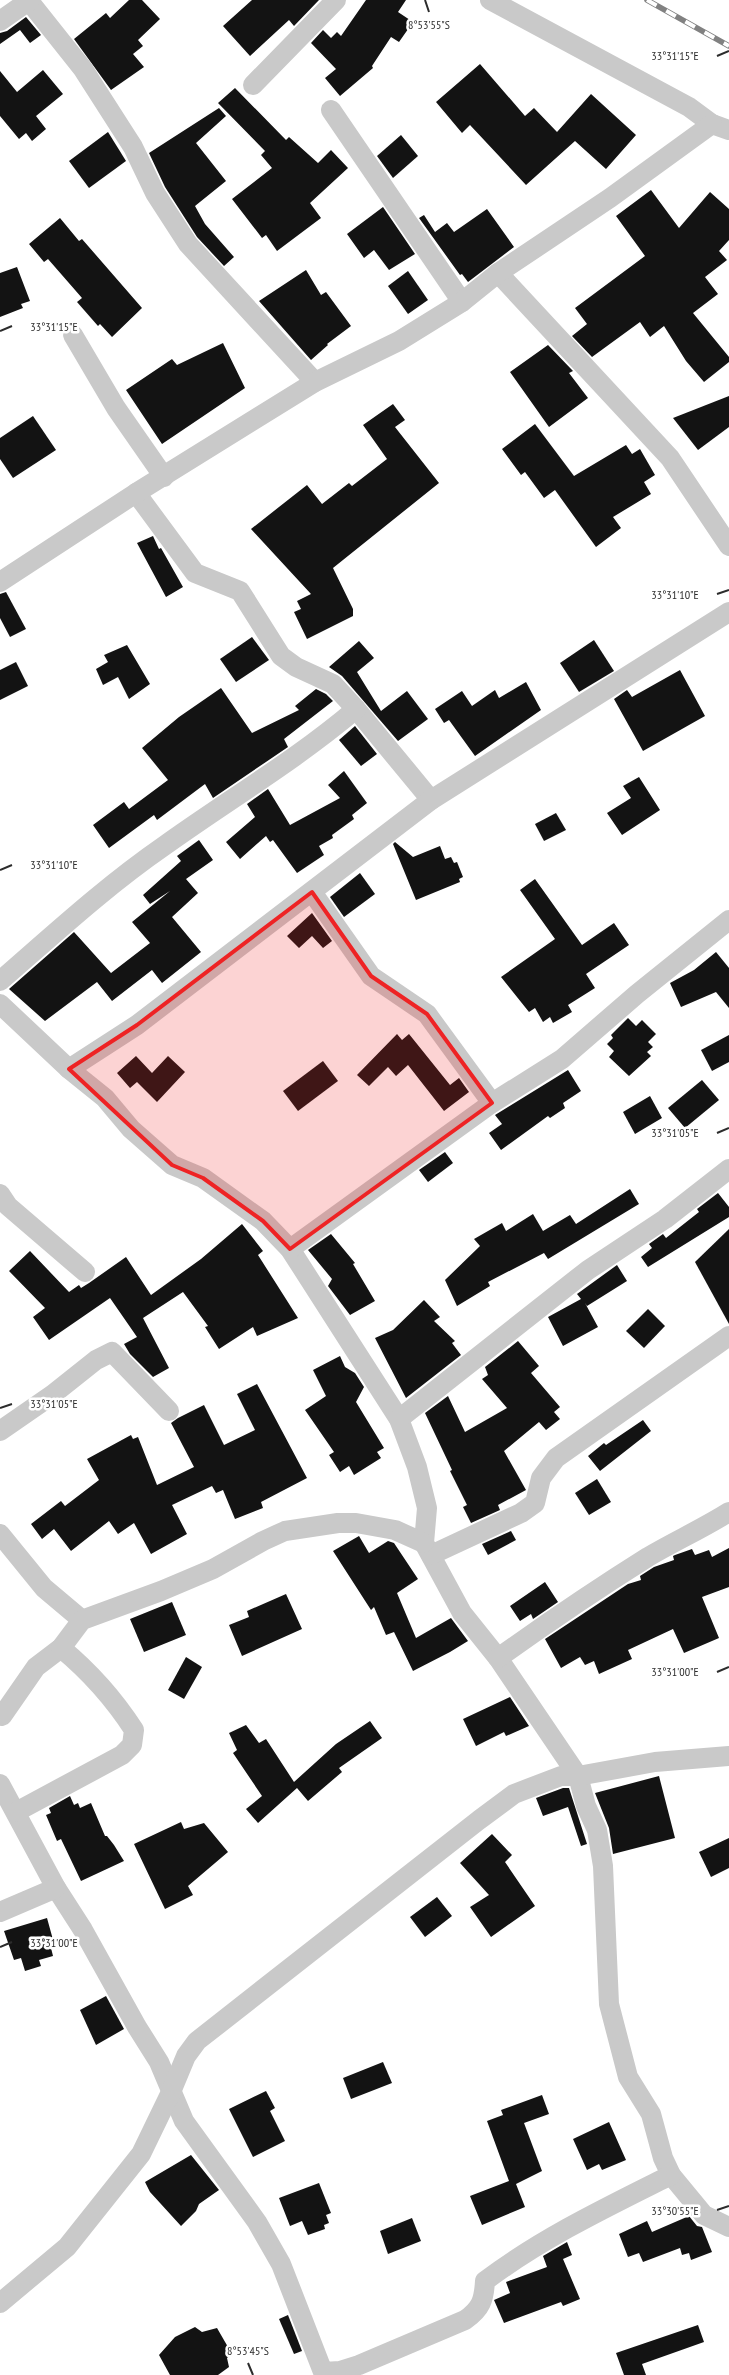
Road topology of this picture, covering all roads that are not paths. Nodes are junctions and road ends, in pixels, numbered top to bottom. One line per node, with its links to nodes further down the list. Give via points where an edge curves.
1 (30, 0): 4 (street); 11 (street, via 83,68 188,244)
2 (336, 0): 5 (street)
3 (490, 0): 7 (street)
4 (0, 21)
5 (253, 85)
6 (331, 110): 9 (street)
7 (720, 127): 8 (street)
8 (498, 273): 9 (street); 14 (street, via 670,458)
9 (462, 302): 11 (street, via 399,342)
10 (73, 336): 12 (street, via 116,408)
11 (315, 382): 12 (street)
12 (164, 478): 13 (street)
13 (136, 493): 15 (street); 17 (street, via 195,573 240,591 281,656 296,667 333,684)
14 (729, 546)
15 (0, 582)
16 (729, 612): 18 (street)
17 (356, 709): 18 (street); 21 (street, via 320,739 162,846)
18 (431, 800): 19 (street)
19 (312, 892): 23 (street, via 137,1026); 24 (street, via 371,976 427,1014)
20 (729, 920): 24 (street, via 562,1059)
21 (0, 981)
22 (0, 1004): 23 (street)
23 (69, 1069): 27 (street, via 105,1098 131,1129 172,1165 203,1178 263,1221)
24 (492, 1103): 27 (street)
25 (729, 1169): 31 (street, via 665,1219 588,1270)
26 (0, 1194): 28 (street, via 8,1206)
27 (290, 1250): 31 (street)
28 (85, 1272)
29 (729, 1336): 35 (street, via 556,1458 541,1478 535,1503 521,1513)
30 (169, 1411): 32 (street, via 112,1352 96,1360)
31 (399, 1419): 35 (street, via 417,1467 427,1508)
32 (0, 1431)
33 (729, 1512): 38 (street, via 585,1596)
34 (0, 1534): 36 (street, via 44,1588)
35 (427, 1549): 36 (street, via 395,1530 356,1524 338,1523 285,1531 213,1569); 38 (street, via 462,1613)
36 (82, 1620): 37 (street)
37 (61, 1648): 39 (street, via 36,1667); 43 (street, via 83,1666 118,1706 134,1730 132,1745 122,1755)
38 (498, 1658): 41 (street)
39 (1, 1715)
40 (729, 1756): 41 (street, via 655,1762)
41 (578, 1776): 46 (street, via 561,1776 514,1794 338,1928 197,2041 186,2056); 47 (street, via 597,1830 603,1866 609,2004 628,2077 651,2114)
42 (0, 1784): 43 (street)
43 (16, 1812): 44 (street)
44 (56, 1888): 45 (street); 46 (street, via 84,1930 159,2062)
45 (0, 1912)
46 (171, 2092): 49 (street, via 141,2154 67,2247); 50 (street, via 184,2121 257,2222 282,2264)
47 (671, 2175): 48 (street, via 704,2215); 50 (street, via 551,2236 497,2272 485,2281 484,2298 478,2312 465,2320 359,2366)
48 (729, 2227)
49 (0, 2303)
50 (324, 2373)

